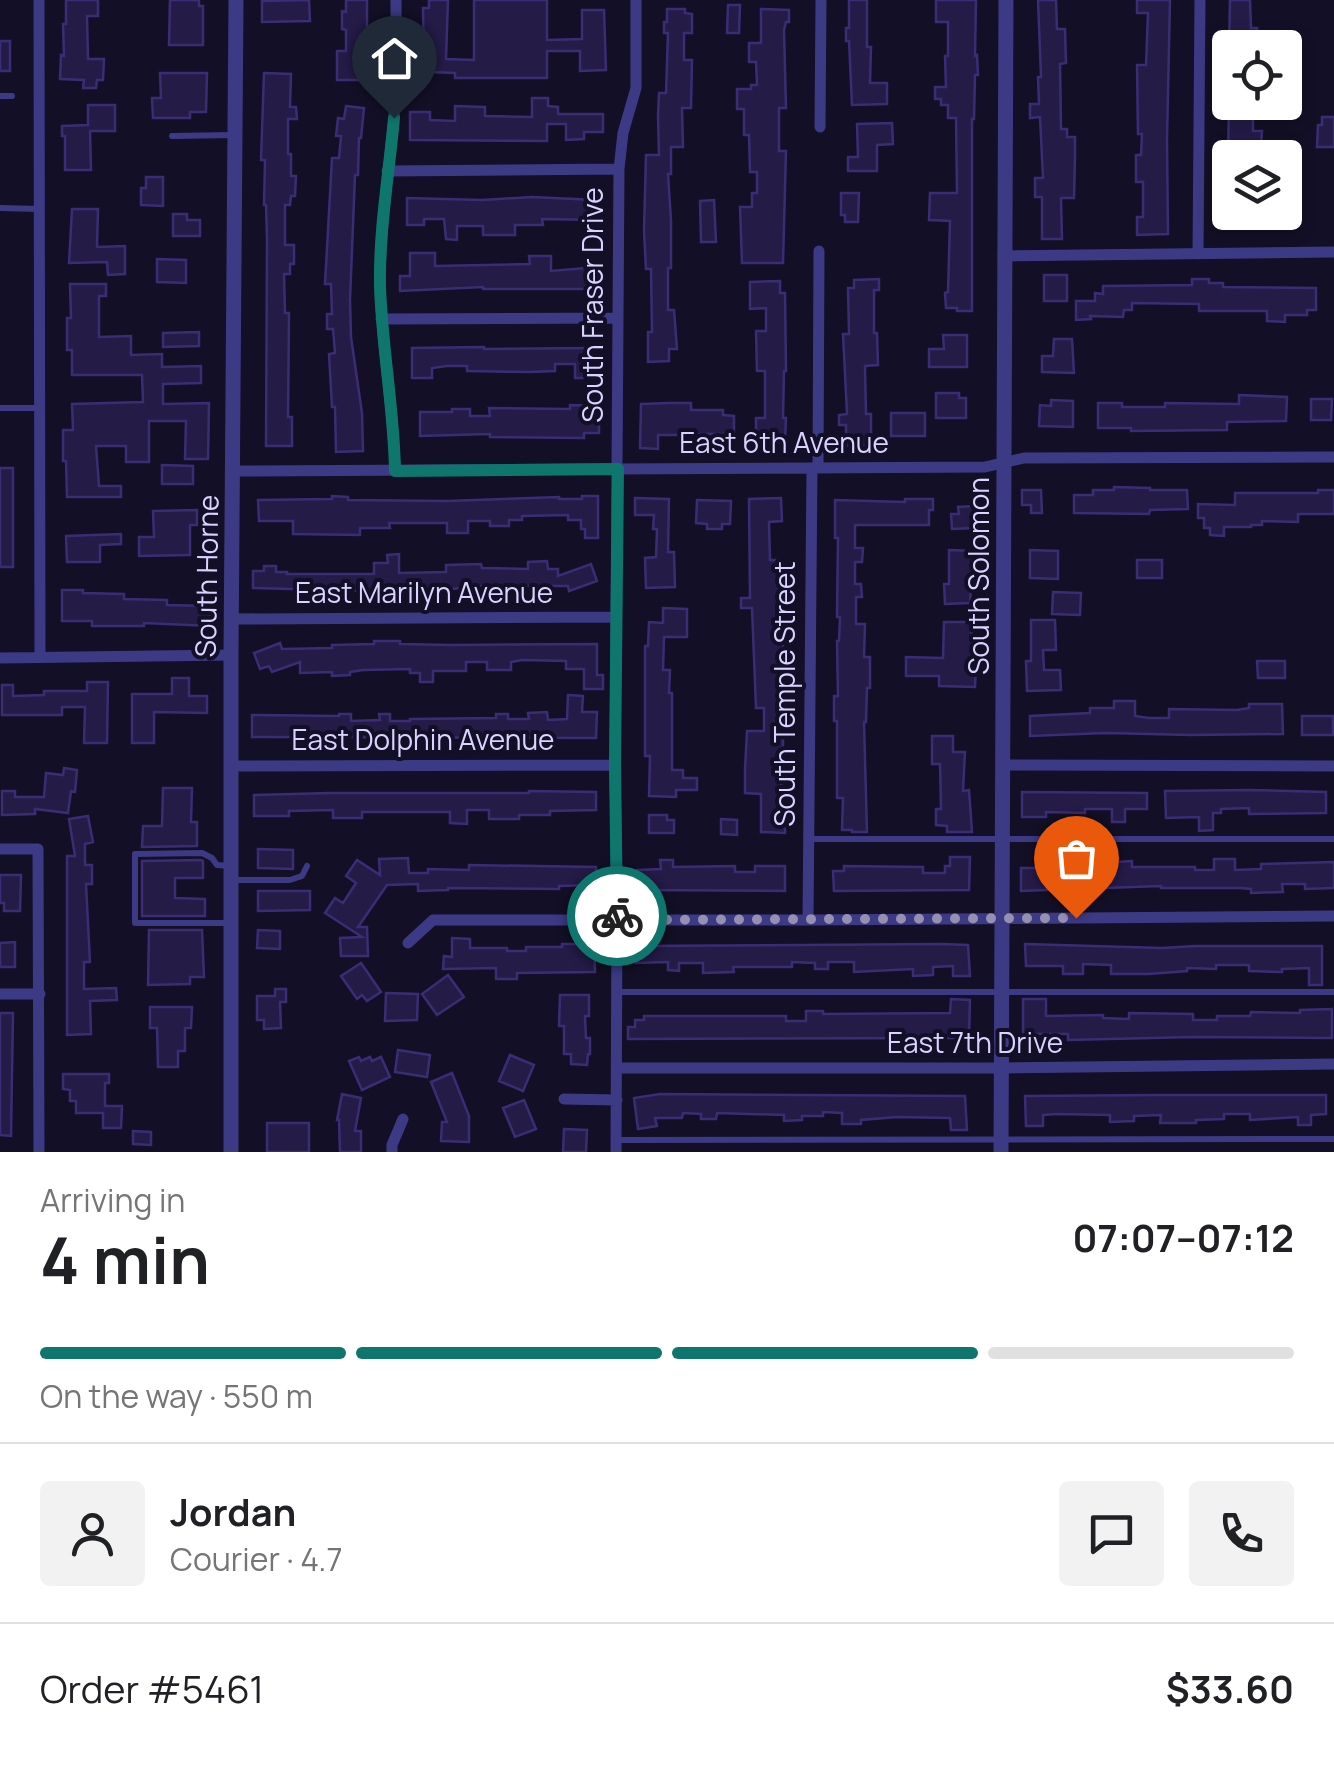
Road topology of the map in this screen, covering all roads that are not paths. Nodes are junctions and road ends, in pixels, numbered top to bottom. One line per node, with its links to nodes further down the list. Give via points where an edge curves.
1 (39, 0): 16 (street)
2 (236, 0): 11 (street, South Horne)
3 (396, 0): 14 (street)
4 (636, 0): 13 (street, South Fraser Drive, via 636,88)
5 (821, 0): 10 (street)
6 (1006, 0): 20 (street, South Solomon)
7 (1200, 0): 19 (street)
8 (0, 96): 9 (lane)
9 (12, 96)
10 (820, 128)
11 (235, 134): 12 (lane); 29 (street, South Horne)
12 (172, 136)
13 (619, 169): 14 (street); 21 (street, South Fraser Drive)
14 (387, 170): 22 (street)
15 (0, 208): 16 (lane)
16 (39, 208): 24 (street)
17 (819, 252): 27 (street, South Temple Street)
18 (1334, 252): 19 (street)
19 (1198, 254): 20 (street)
20 (1004, 256): 26 (street, South Solomon)
21 (618, 318): 22 (street); 28 (street, South Fraser Drive)
22 (382, 319): 30 (street)
23 (0, 408): 24 (lane)
24 (39, 408): 35 (street)
25 (1334, 457): 26 (street, East 6th Avenue)
26 (1004, 463): 27 (street, East 6th Avenue); 38 (street, South Solomon)
27 (815, 468): 28 (street, East 6th Avenue); 40 (street, South Temple Street)
28 (618, 469): 30 (street, East 6th Avenue); 31 (street, South Fraser Drive)
29 (233, 471): 30 (street, East 6th Avenue); 32 (street, South Horne)
30 (395, 471)
31 (616, 617): 32 (street, East Marilyn Avenue); 36 (street, South Fraser Drive)
32 (232, 619): 33 (street, South Horne)
33 (231, 655): 35 (street); 37 (street, South Horne)
34 (0, 658): 35 (street)
35 (40, 658)
36 (615, 764): 37 (street, East Dolphin Avenue); 48 (street, South Fraser Drive)
37 (231, 766): 45 (street, South Horne)
38 (1004, 766): 39 (street); 42 (street, South Solomon)
39 (1334, 766)
40 (809, 839): 42 (lane); 49 (street, South Temple Street)
41 (1334, 839): 42 (lane)
42 (1002, 840): 47 (street, South Solomon)
43 (0, 849): 56 (street, via 38,849)
44 (307, 866): 45 (lane, via 290,880)
45 (232, 873): 50 (street, South Horne); 50 (lane, via 202,854 136,854 134,923)
46 (1334, 916): 47 (street)
47 (1002, 919): 49 (street); 53 (street, South Solomon)
48 (617, 920): 49 (street); 51 (street, via 433,920); 52 (street, South Fraser Drive)
49 (808, 920)
50 (232, 923): 67 (street, South Horne)
51 (408, 943)
52 (618, 992): 53 (lane); 58 (street, South Fraser Drive)
53 (1002, 992): 54 (lane); 59 (street, South Solomon)
54 (1334, 992)
55 (0, 994): 56 (street)
56 (40, 994): 66 (street)
57 (1334, 1064): 59 (street, East 7th Drive)
58 (617, 1068): 59 (street, East 7th Drive); 61 (street, South Fraser Drive)
59 (1002, 1068): 65 (street, South Solomon)
60 (564, 1099): 61 (street)
61 (617, 1100): 64 (street, South Fraser Drive)
62 (402, 1119): 68 (street)
63 (1334, 1139): 65 (lane)
64 (616, 1146): 65 (lane)
65 (1001, 1146)
66 (39, 1152)
67 (231, 1152)
68 (392, 1152)

